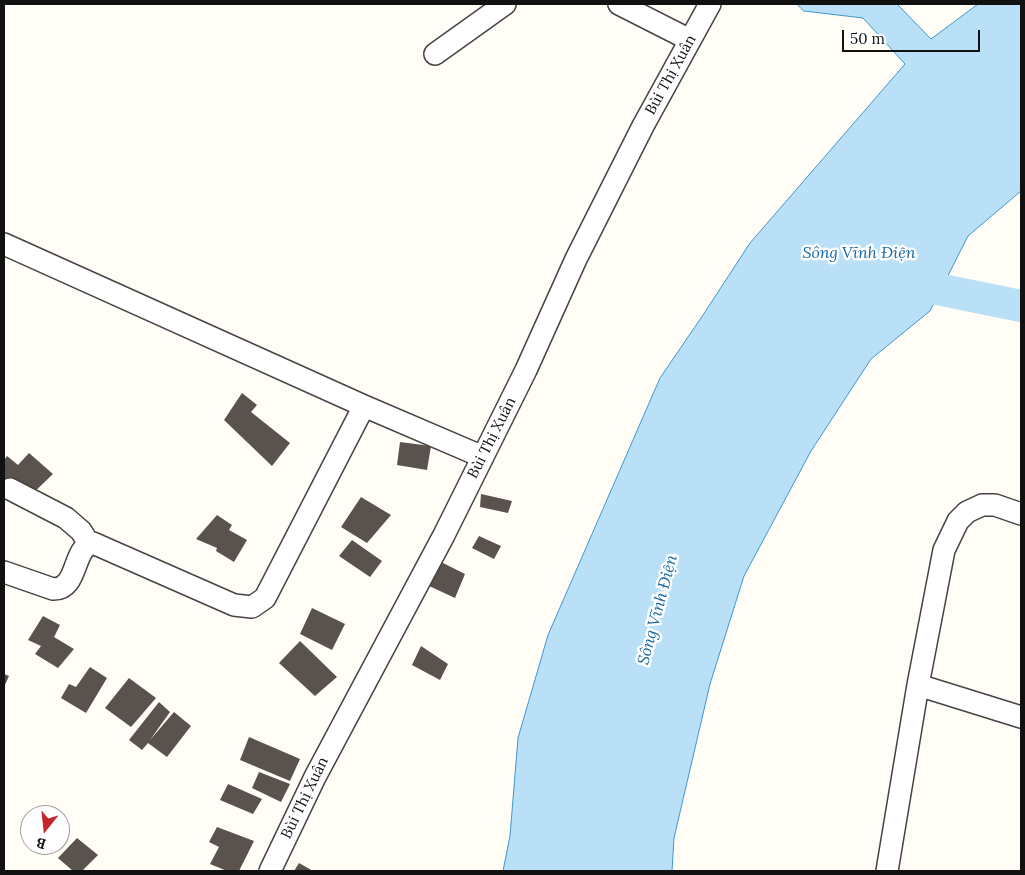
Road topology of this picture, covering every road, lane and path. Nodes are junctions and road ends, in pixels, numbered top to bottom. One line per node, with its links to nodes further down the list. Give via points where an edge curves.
1 (505, 4): 5 (street)
2 (618, 4): 4 (street)
3 (710, 4): 4 (street, Bùi Thị Xuân)
4 (690, 40): 8 (street, Bùi Thị Xuân, via 576,259)
5 (435, 54)
6 (4, 244): 7 (street)
7 (364, 406): 8 (street); 11 (street, via 265,598 252,606 234,605 98,545)
8 (483, 457): 15 (street, Bùi Thị Xuân, via 315,776)
9 (10, 489): 11 (street, via 66,518 81,531)
10 (1021, 514): 13 (street, via 995,505 982,505 958,521 944,550)
11 (89, 544): 12 (street, via 83,550 70,580 62,588 53,589)
12 (4, 572)
13 (918, 685): 14 (street); 16 (street)
14 (1021, 717)
15 (270, 871)
16 (887, 871)

